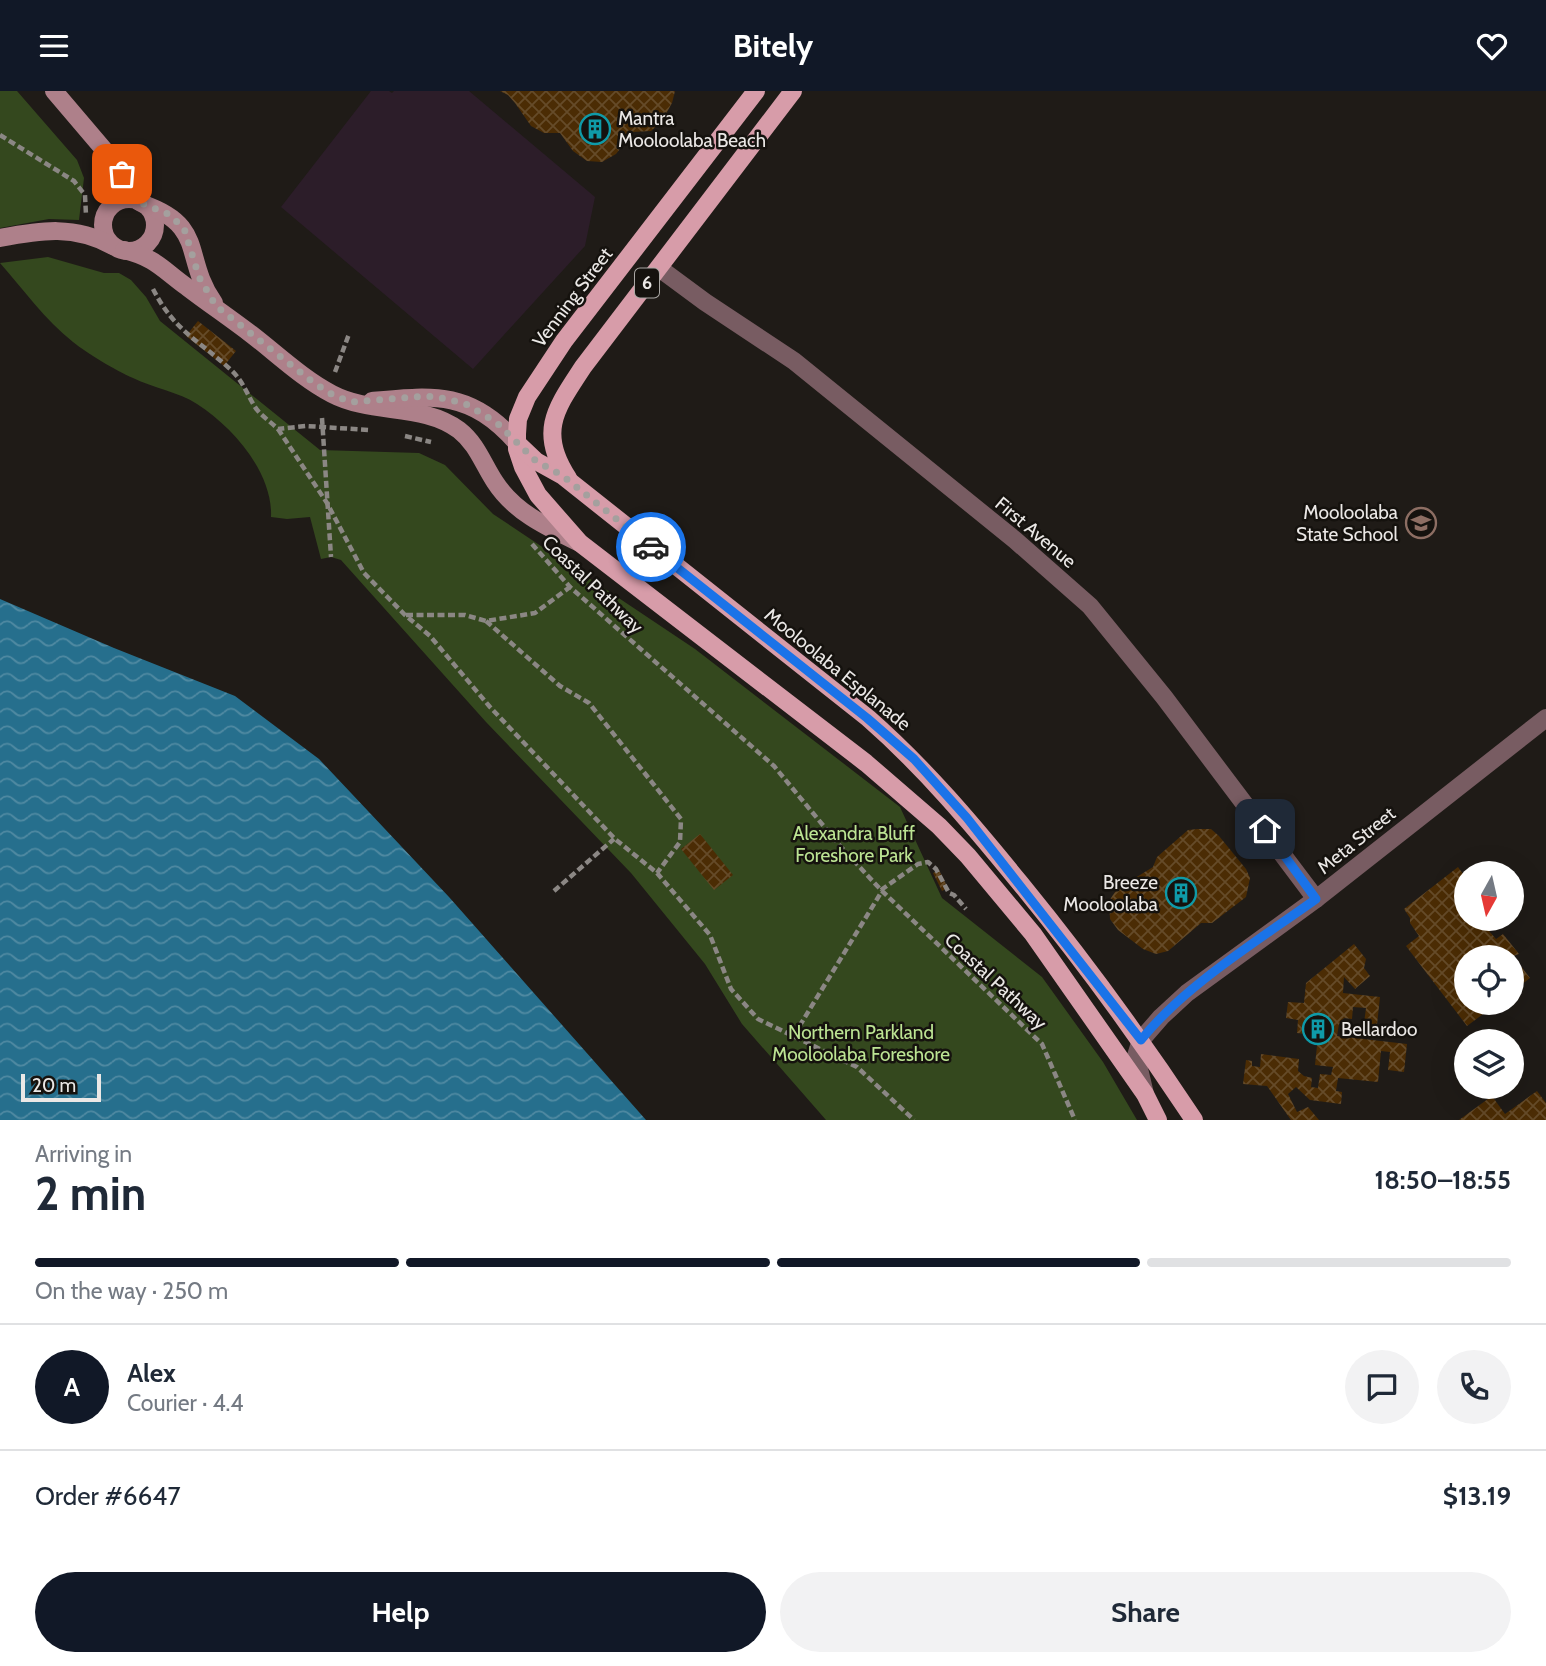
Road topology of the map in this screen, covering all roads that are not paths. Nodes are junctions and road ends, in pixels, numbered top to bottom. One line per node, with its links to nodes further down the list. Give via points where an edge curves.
1 (54, 91): 4 (main road, via 112,158)
2 (755, 91): 10 (main road, Venning Street / 6, via 564,341 527,397 518,419)
3 (793, 91): 7 (main road, 6)
4 (140, 203): 6 (main road, via 153,218 153,236 141,248); 6 (main road, via 122,201 107,212 104,231); 8 (main road, via 168,214 184,228 199,277)
5 (0, 238): 6 (main road, via 61,231 89,235)
6 (119, 248): 8 (main road, via 156,262)
7 (659, 268): 11 (main road, 6, via 583,367 554,414 557,457); 14 (street, First Avenue, via 794,361 1090,606)
8 (216, 306): 9 (main road, via 314,383)
9 (351, 402): 10 (main road, Mooloolaba Esplanade, via 418,396 448,399 480,411); 12 (main road, via 432,417 451,425 474,445 496,484 515,505)
10 (517, 443): 11 (main road, Mooloolaba Esplanade / 6); 12 (main road, Venning Street / 6, via 530,484)
11 (577, 488): 15 (main road, Mooloolaba Esplanade / 6, via 914,759 967,818)
12 (580, 543): 16 (main road, 6, via 866,763 939,826 1034,934)
13 (1546, 718): 14 (street, Meta Street)
14 (1316, 899): 15 (street, Meta Street, via 1187,993)
15 (1141, 1040): 16 (street, via 1136,1056); 18 (main road, Mooloolaba Esplanade / 6)
16 (1145, 1094): 17 (main road, 6)
17 (1158, 1120)
18 (1194, 1120)

